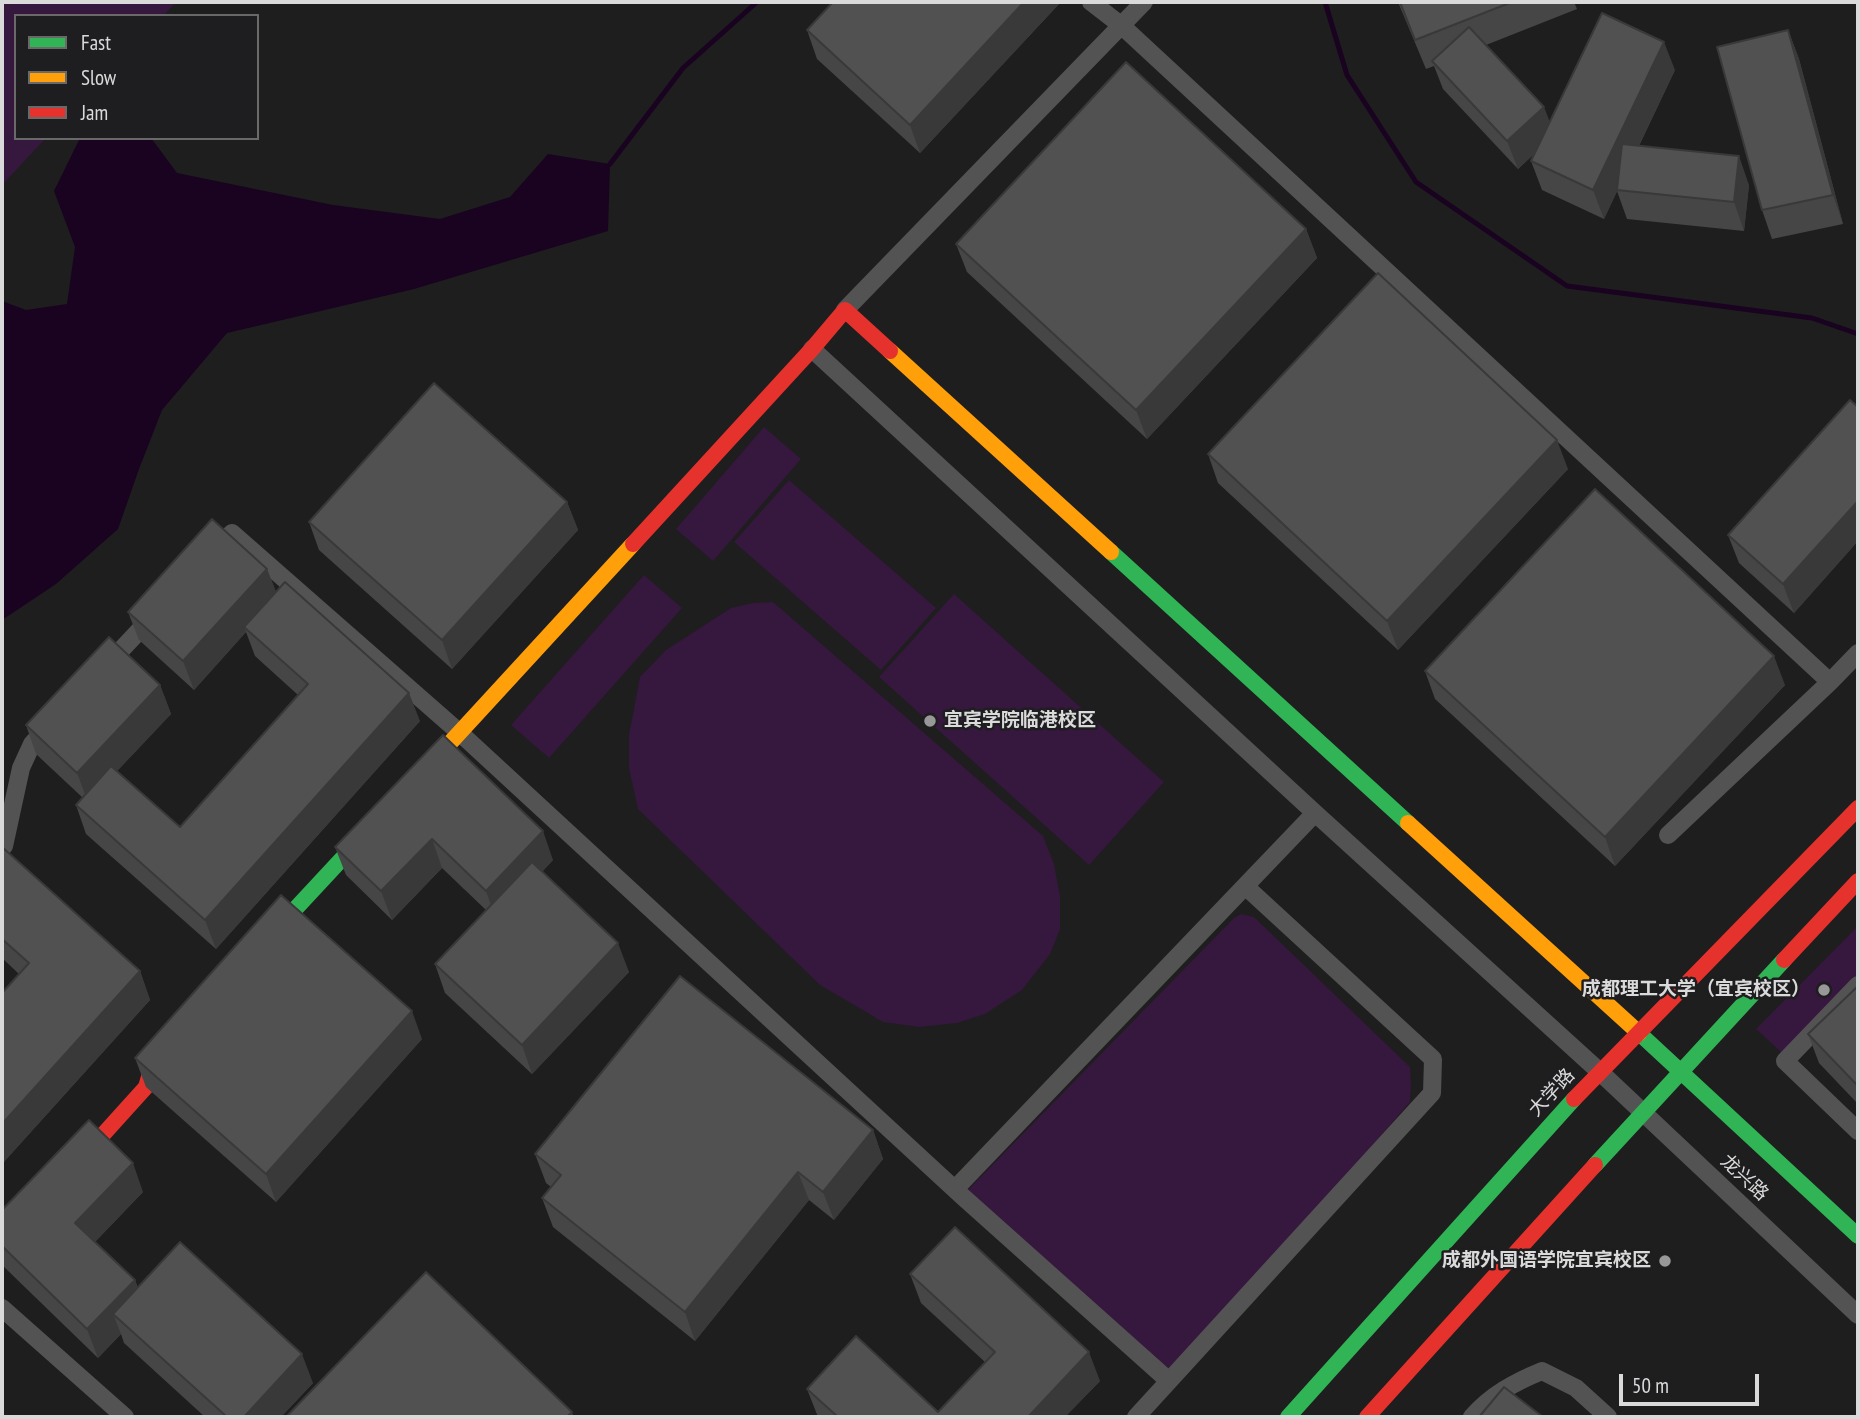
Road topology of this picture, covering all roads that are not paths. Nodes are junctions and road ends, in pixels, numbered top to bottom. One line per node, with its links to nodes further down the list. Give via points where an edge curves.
1 (1091, 2): 3 (street)
2 (1144, 2): 3 (street)
3 (1122, 26): 4 (street); 10 (street)
4 (845, 310): 5 (street); 23 (street, 龙兴路)
5 (812, 349): 12 (street); 15 (street, 龙兴路)
6 (203, 564): 12 (street, via 232,533)
7 (165, 604): 9 (street)
8 (1858, 653): 10 (street)
9 (99, 674)
10 (1830, 682): 17 (street)
11 (61, 714): 18 (street, via 32,744 21,768)
12 (460, 733): 13 (street); 30 (street)
13 (414, 782)
14 (1858, 808): 23 (street, 大学路)
15 (1315, 813): 20 (street); 26 (street, 龙兴路)
16 (377, 822): 21 (street)
17 (1668, 835)
18 (2, 848)
19 (1858, 881): 25 (street)
20 (1245, 886): 30 (street); 34 (street, via 1433,1059 1432,1093)
21 (265, 941)
22 (1858, 985): 28 (street, via 1786,1060)
23 (1639, 1032): 25 (street, 龙兴路); 26 (street, 大学路)
24 (172, 1040): 29 (street, via 154,1060 146,1087)
25 (1681, 1071): 27 (street); 31 (street, 龙兴路)
26 (1600, 1072): 27 (street, 龙兴路); 37 (street, 大学路)
27 (1643, 1111): 33 (street, 龙兴路); 38 (street)
28 (1858, 1131)
29 (74, 1168)
30 (955, 1189): 34 (street)
31 (1858, 1236)
32 (2, 1308): 35 (street)
33 (1858, 1315)
34 (1169, 1381): 36 (street)
35 (125, 1417)
36 (1136, 1417)
37 (1288, 1417)
38 (1367, 1417)
39 (1472, 1417): 40 (street, via 1517,1381 1542,1371 1576,1388)
40 (1608, 1417)

